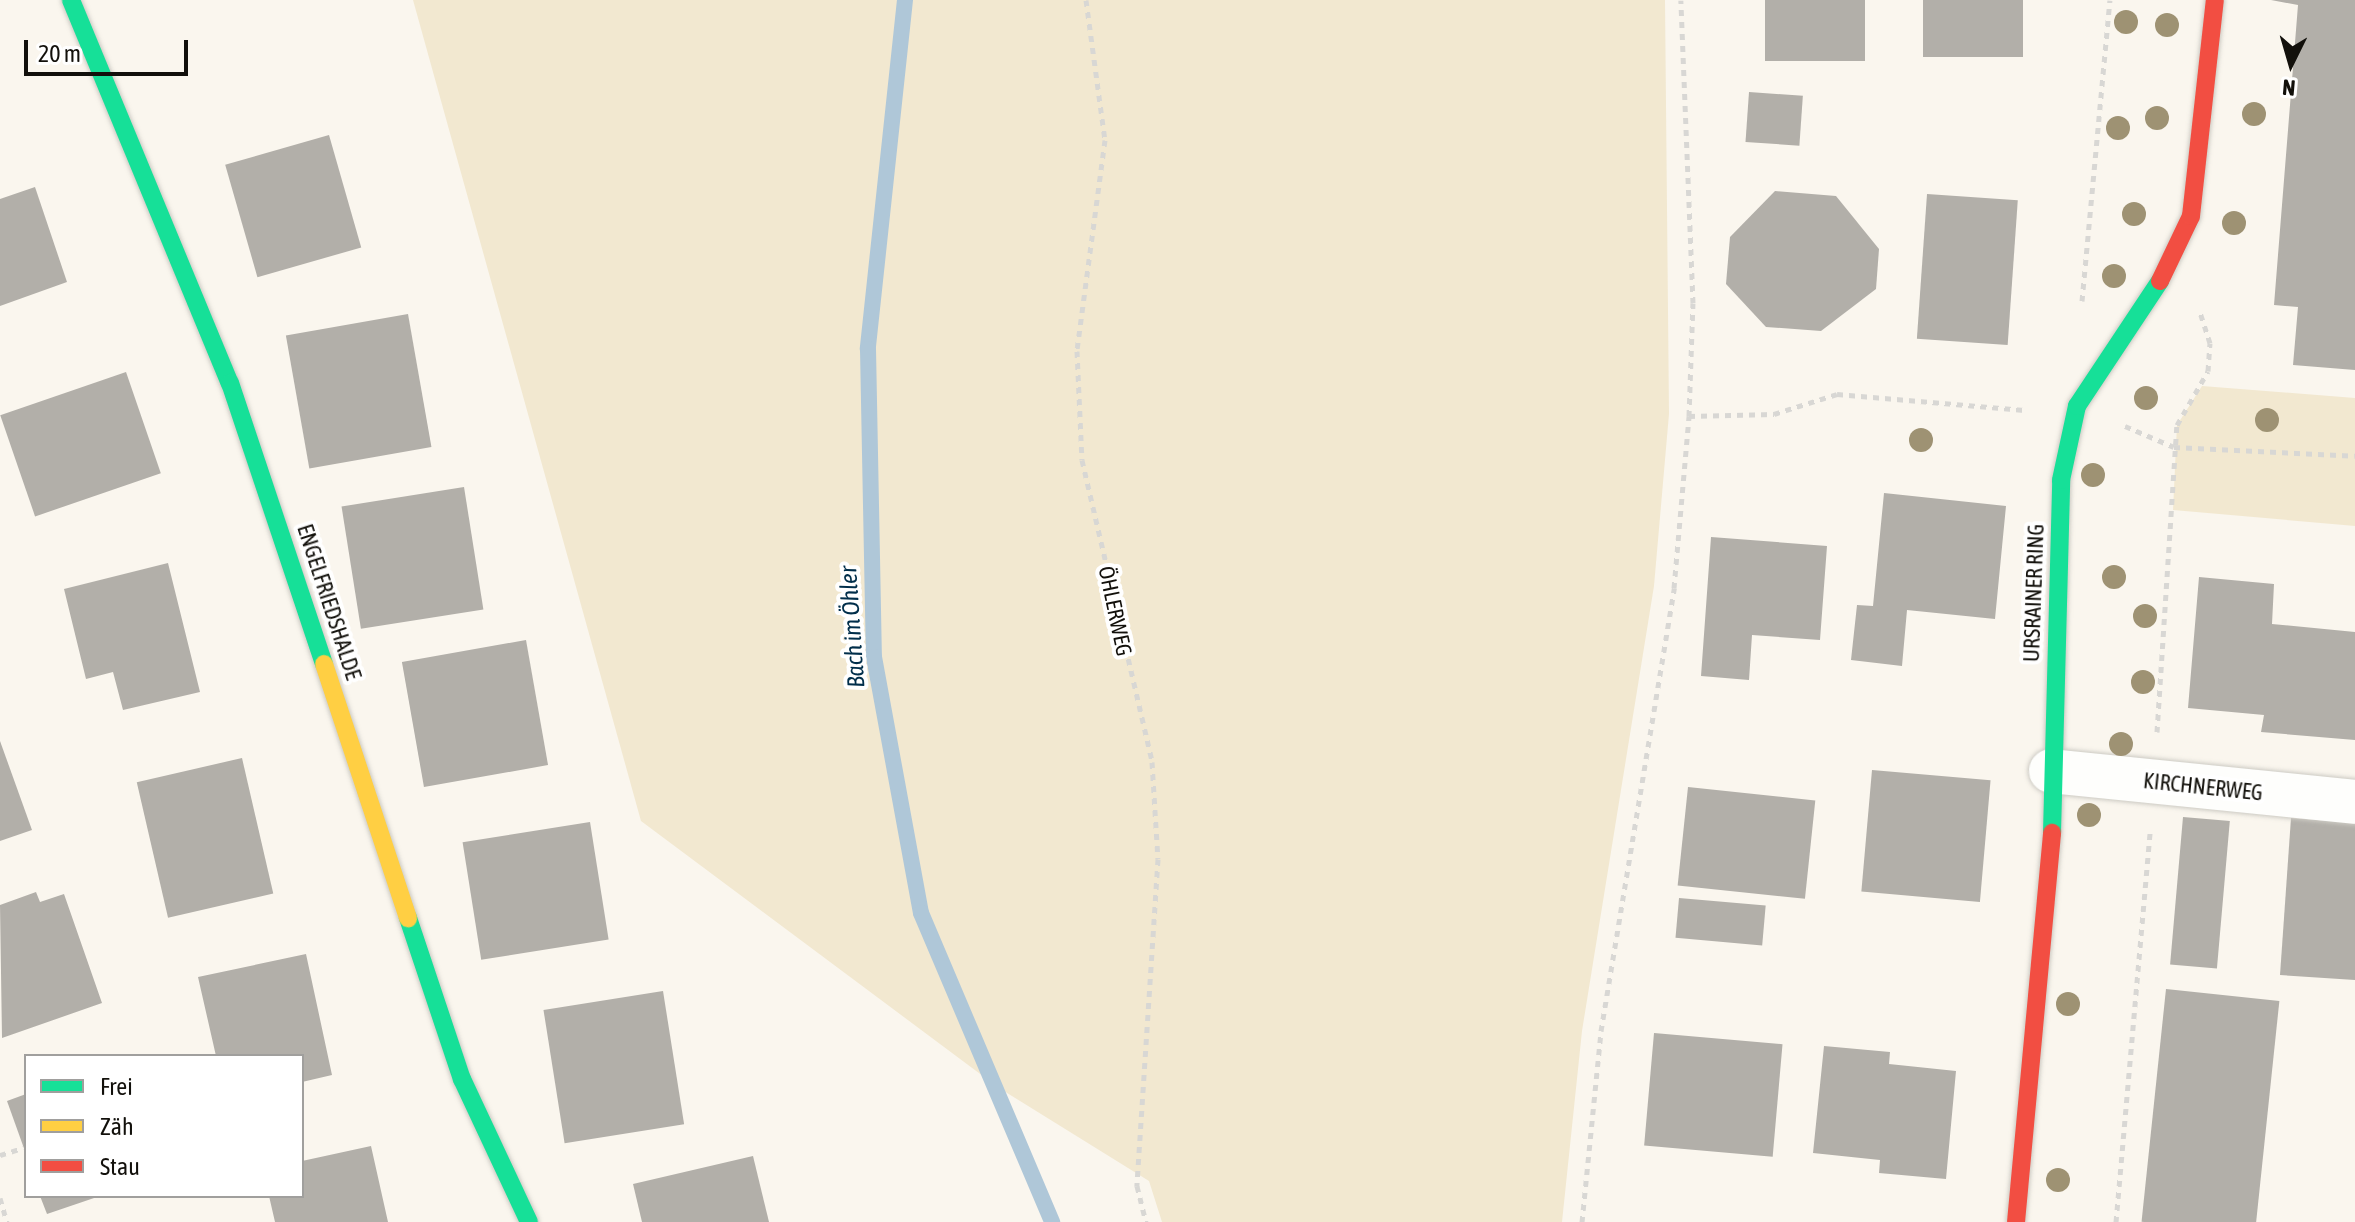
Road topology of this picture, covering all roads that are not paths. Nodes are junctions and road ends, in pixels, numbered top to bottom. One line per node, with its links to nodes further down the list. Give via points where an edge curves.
1 (71, 0): 5 (street, ENGELFRIEDSHALDE, via 225,370 462,1079)
2 (2215, 0): 3 (street, URSRAINER RING, via 2191,216 2175,258 2077,406 2061,480)
3 (2051, 771): 4 (street, KIRCHNERWEG); 6 (street, URSRAINER RING)
4 (2355, 802)
5 (529, 1222)
6 (2016, 1222)

